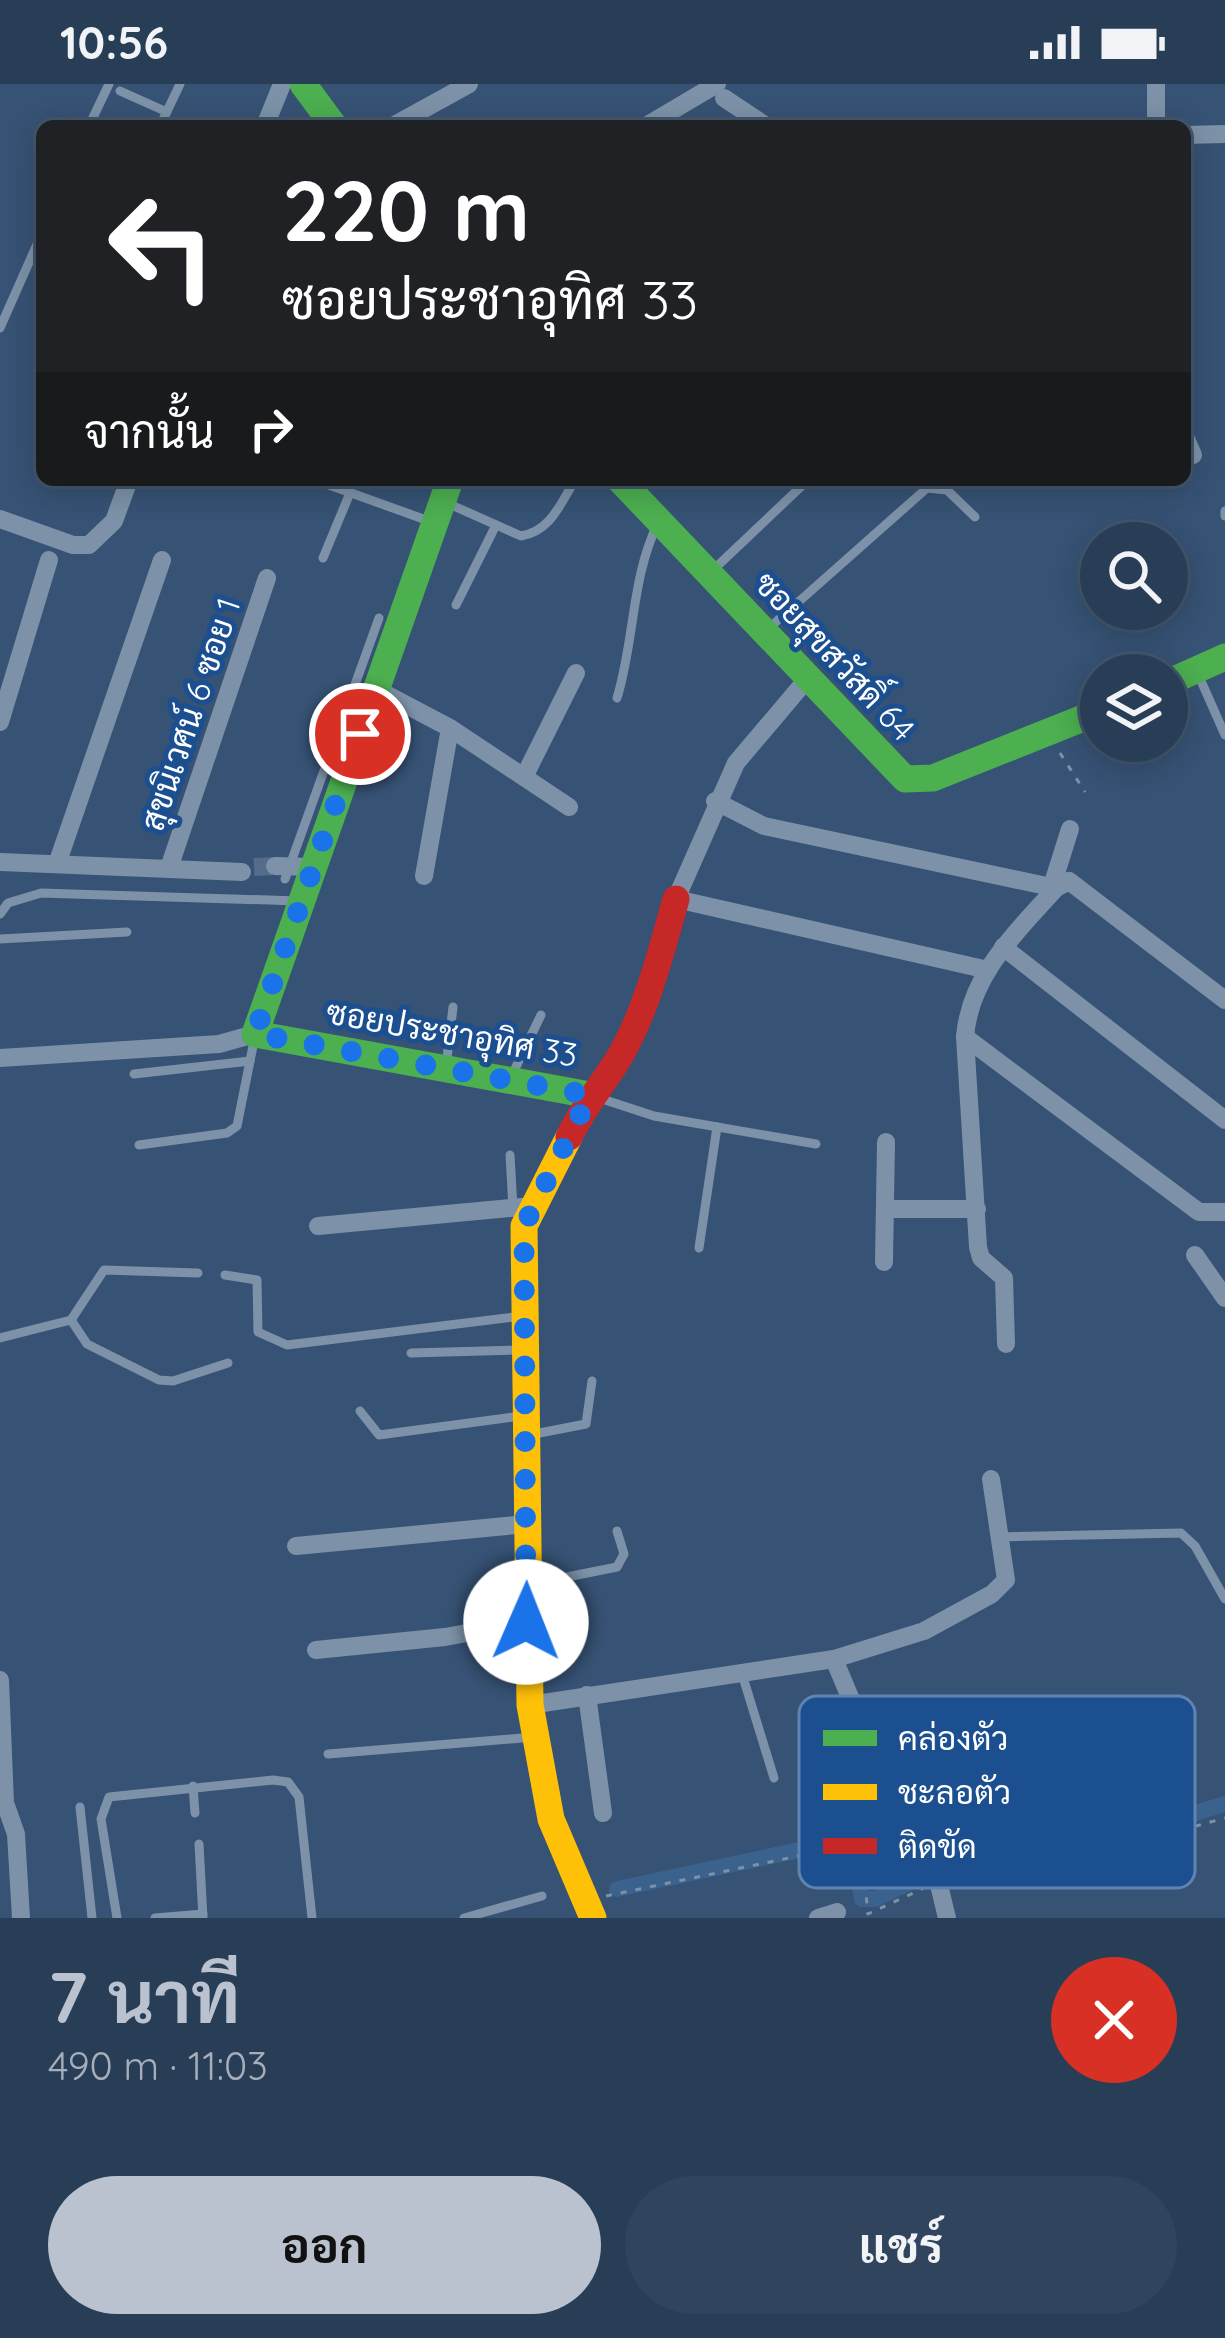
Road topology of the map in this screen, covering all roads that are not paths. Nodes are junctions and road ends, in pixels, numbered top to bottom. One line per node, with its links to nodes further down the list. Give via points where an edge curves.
1 (89, 84): 7 (lane)
2 (180, 84): 10 (lane)
3 (282, 84): 13 (street)
4 (303, 84): 14 (street)
5 (470, 84): 15 (street)
6 (1156, 84): 18 (street)
7 (107, 88): 11 (lane)
8 (120, 91): 10 (lane)
9 (720, 91): 16 (street); 17 (street)
10 (167, 112): 12 (lane)
11 (92, 120)
12 (163, 120)
13 (267, 120)
14 (330, 120)
15 (404, 120)
16 (659, 120)
17 (756, 120)
18 (1156, 120)
19 (1225, 134): 20 (street)
20 (1191, 135)
21 (36, 246): 22 (lane)
22 (0, 328)
23 (127, 486): 31 (street, via 114,521 88,545)
24 (331, 486): 28 (lane)
25 (571, 486): 33 (lane, via 542,529 520,536)
26 (626, 486): 32 (street, ซอยสุขสวัสดิ์ 64)
27 (802, 486): 37 (lane)
28 (350, 493): 29 (lane); 34 (lane)
29 (442, 501): 33 (lane); 47 (street)
30 (975, 517): 41 (lane, via 947,490 927,488)
31 (0, 519)
32 (659, 522): 37 (street, ซอยสุขสวัสดิ์ 64); 48 (lane, via 641,561)
33 (496, 525): 39 (lane)
34 (323, 559)
35 (49, 560): 50 (street)
36 (162, 560): 58 (street)
37 (709, 574): 41 (street, ซอยสุขสวัสดิ์ 64)
38 (267, 578): 59 (street, สุขนิเวศน์ 6 ซอย 1)
39 (456, 604)
40 (379, 618): 62 (lane)
41 (764, 632): 46 (street, ซอยสุขสวัสดิ์ 64)
42 (1225, 657): 43 (street)
43 (1196, 670): 45 (street); 52 (lane)
44 (576, 674): 53 (street)
45 (1188, 674)
46 (808, 678): 49 (street, ซอยสุขสวัสดิ์ 64, via 892,770 915,782); 54 (street, via 746,747)
47 (376, 689): 51 (street); 62 (street)
48 (617, 698)
49 (1080, 720)
50 (0, 722)
51 (450, 728): 53 (street); 61 (street)
52 (1225, 735)
53 (524, 777): 55 (street)
54 (715, 801): 63 (street, via 764,826); 64 (street)
55 (569, 807)
56 (1070, 829): 63 (street)
57 (0, 862): 58 (street)
58 (57, 864): 59 (street)
59 (169, 868): 60 (street)
60 (250, 872)
61 (424, 876)
62 (292, 877): 65 (lane, via 41,893 8,903); 74 (street)
63 (1054, 887): 68 (street); 70 (street, via 1075,882)
64 (676, 899): 69 (street); 79 (street, via 654,978 619,1057)
65 (0, 914)
66 (127, 932): 67 (lane)
67 (0, 939)
68 (1003, 947): 69 (street); 80 (street)
69 (988, 970): 73 (street, via 969,1005)
70 (1225, 1000)
71 (453, 1007): 76 (lane)
72 (542, 1015): 78 (lane)
73 (965, 1036): 88 (street); 89 (street, via 1198,1212)
74 (253, 1048): 75 (street); 76 (street, ซอยประชาอุทิศ 33); 77 (lane); 84 (lane, via 237,1126)
75 (0, 1058)
76 (446, 1069): 78 (street, ซอยประชาอุทิศ 33)
77 (134, 1074)
78 (510, 1080): 79 (street, ซอยประชาอุทิศ 33)
79 (590, 1095): 81 (lane); 86 (street, ซอยประชาอุทิศ 33)
80 (1225, 1120)
81 (717, 1127): 83 (lane); 91 (lane)
82 (886, 1142): 87 (street)
83 (816, 1144)
84 (139, 1145)
85 (510, 1155): 86 (lane)
86 (522, 1207): 90 (street); 97 (street, ซอยประชาอุทิศ 33)
87 (885, 1209): 88 (street); 93 (street)
88 (977, 1209): 100 (street, via 981,1258 1004,1278)
89 (1225, 1212)
90 (318, 1226)
91 (699, 1248)
92 (1195, 1255): 96 (street)
93 (884, 1262)
94 (198, 1273): 98 (lane, via 104,1270)
95 (225, 1275): 97 (lane, via 257,1280 258,1332 287,1345)
96 (1225, 1298)
97 (524, 1316): 101 (street, ซอยประชาอุทิศ 33)
98 (71, 1320): 99 (lane); 103 (lane, via 87,1344 159,1380)
99 (0, 1338)
100 (1006, 1344)
101 (524, 1350): 102 (lane); 106 (street, ซอยประชาอุทิศ 33)
102 (411, 1353)
103 (228, 1363)
104 (592, 1381): 106 (lane, via 586,1424)
105 (360, 1412): 106 (lane, via 380,1436)
106 (526, 1426): 108 (street, ซอยประชาอุทิศ 33)
107 (991, 1479): 110 (street)
108 (527, 1524): 111 (street); 112 (street, ซอยประชาอุทิศ 33)
109 (617, 1531): 112 (lane, via 624,1554 616,1567)
110 (998, 1537): 113 (lane, via 1180,1533); 116 (street, via 1007,1572 1002,1588 899,1642)
111 (296, 1546)
112 (527, 1585): 114 (street, ซอยประชาอุทิศ 33)
113 (1225, 1599)
114 (526, 1622): 115 (street); 121 (street, ซอยประชาอุทิศ 33)
115 (316, 1650)
116 (834, 1660): 117 (street); 120 (street)
117 (742, 1673): 119 (street); 124 (lane)
118 (0, 1680): 129 (street)
119 (587, 1695): 121 (street); 128 (street)
120 (849, 1696)
121 (530, 1705): 122 (street, ซอยประชาอุทิศ 33)
122 (534, 1738): 123 (lane); 133 (street, ซอยประชาอุทิศ 33, via 551,1819)
123 (328, 1754)
124 (774, 1778)
125 (193, 1786): 127 (lane); 137 (lane, via 122,1793 102,1805); 139 (lane, via 273,1780 296,1788)
126 (80, 1807): 136 (lane)
127 (195, 1813)
128 (603, 1813)
129 (6, 1827): 135 (street)
130 (199, 1844): 134 (lane)
131 (938, 1888): 141 (street)
132 (542, 1896): 140 (lane)
133 (582, 1896)
134 (203, 1916): 138 (lane)
135 (21, 1918)
136 (92, 1918)
137 (117, 1918)
138 (154, 1918)
139 (312, 1918)
140 (464, 1918)
141 (947, 1918)

